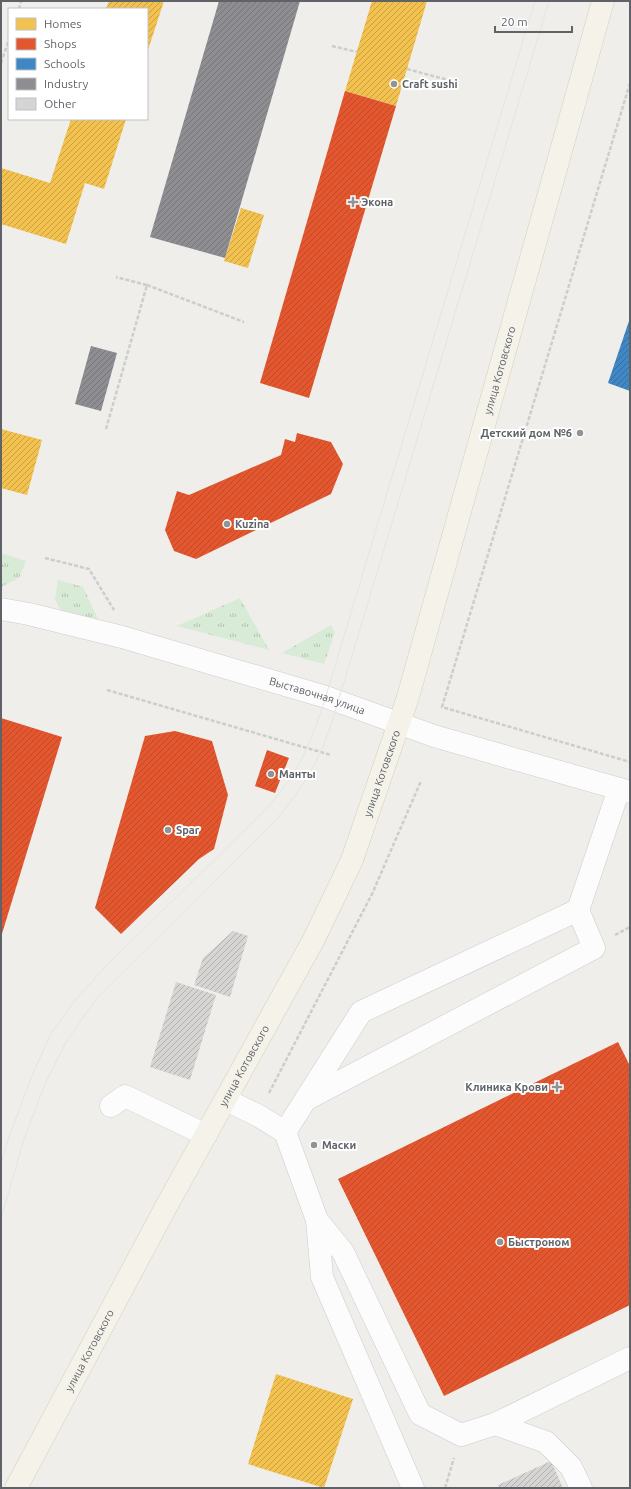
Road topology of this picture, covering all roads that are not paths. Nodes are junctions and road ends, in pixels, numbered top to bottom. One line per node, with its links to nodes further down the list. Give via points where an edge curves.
1 (603, 1): 3 (main road, улица Котовского)
2 (1, 609): 3 (street, Выставочная улица, via 122,637 332,698)
3 (399, 723): 4 (street, Выставочная улица, via 434,736); 6 (main road, улица Котовского, via 352,860 314,939)
4 (625, 790): 5 (street)
5 (578, 910): 7 (street, via 361,1012); 7 (street, via 594,948)
6 (226, 1100): 9 (street); 10 (main road, улица Котовского)
7 (307, 1100): 9 (street)
8 (111, 1106): 10 (street, via 125,1096)
9 (285, 1132): 11 (street)
10 (206, 1135): 14 (main road, улица Котовского)
11 (318, 1220): 13 (street, via 343,1252 420,1414 461,1435); 15 (street, via 322,1277)
12 (630, 1358): 13 (street)
13 (495, 1424): 16 (street, via 546,1442 571,1467)
14 (16, 1488)
15 (413, 1488)
16 (581, 1488)

